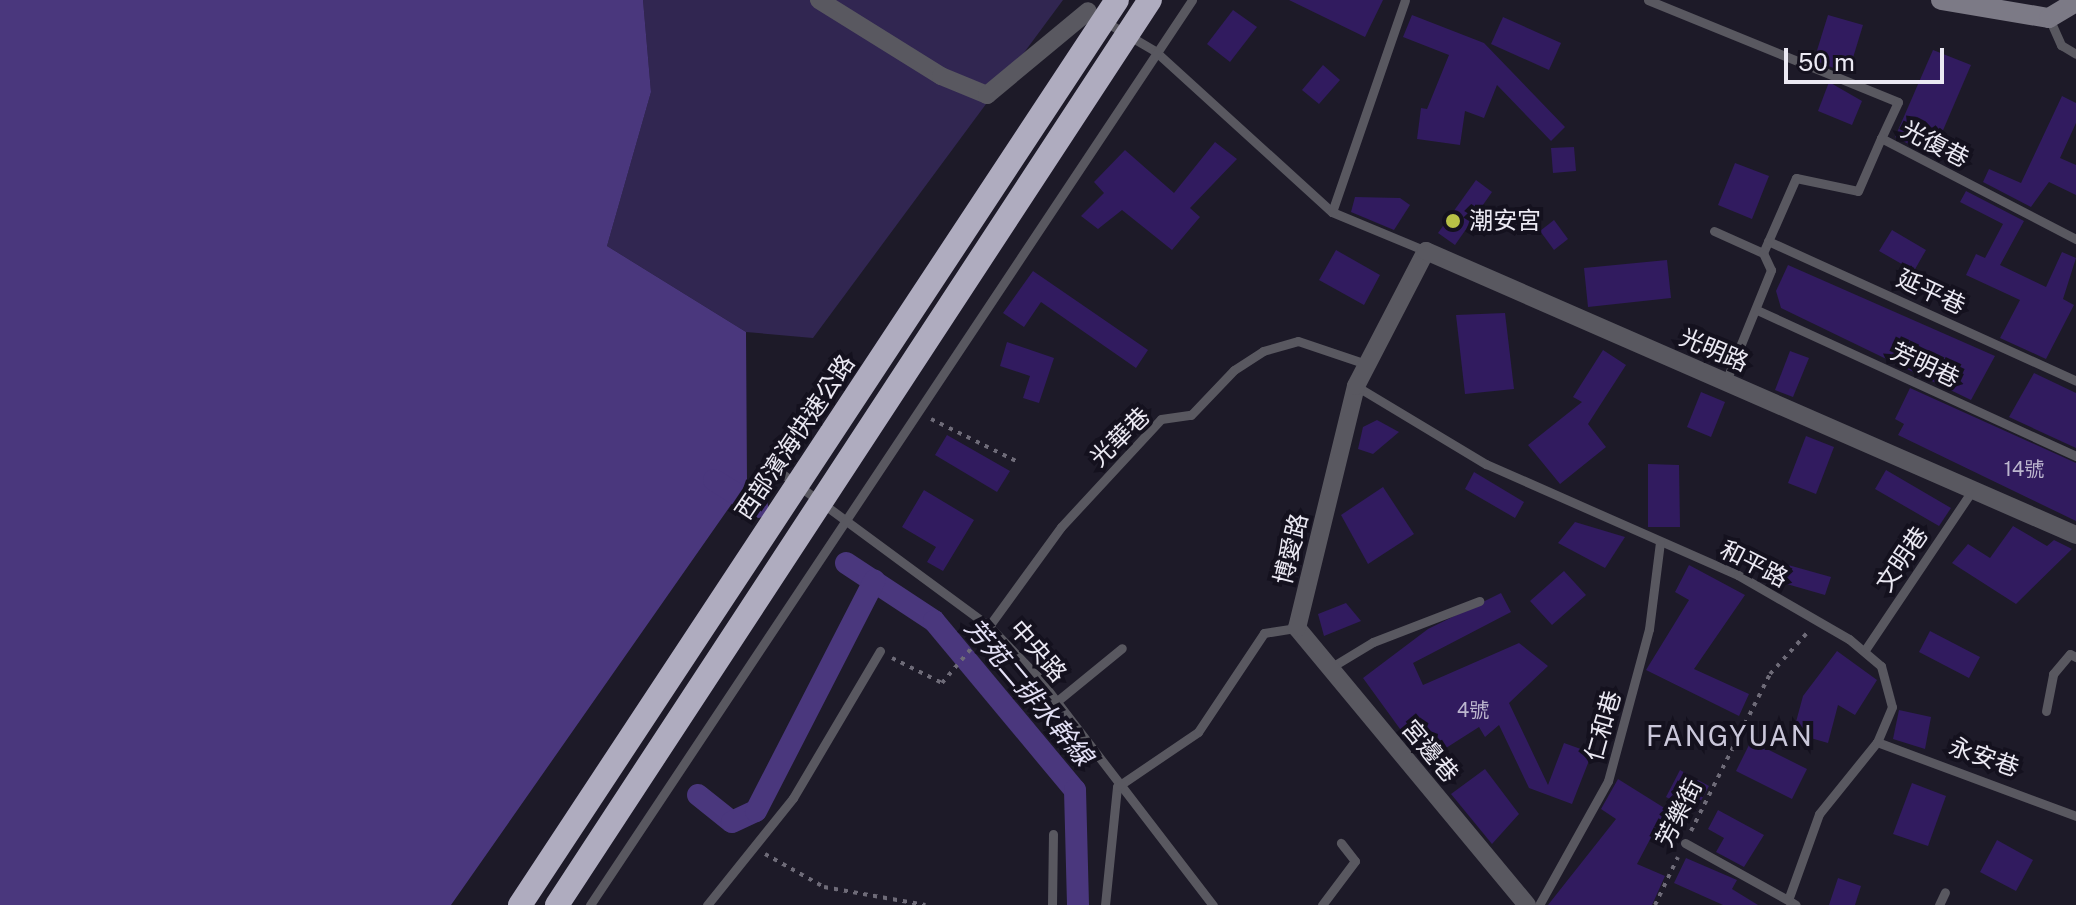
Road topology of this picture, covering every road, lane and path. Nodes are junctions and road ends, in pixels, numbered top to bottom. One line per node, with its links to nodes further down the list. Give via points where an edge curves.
1 (819, 0): 9 (street, via 941,76 987,95)
2 (1117, 0): 53 (highway, 西部濱海快速公路)
3 (1150, 0): 54 (highway)
4 (1192, 0): 11 (lane)
5 (1405, 0): 14 (lane)
6 (1648, 0): 13 (lane, 光復巷, via 1898,102)
7 (1941, 0): 10 (street)
8 (2076, 2): 10 (street)
9 (1088, 11): 11 (lane, 光明路)
10 (2049, 18): 12 (lane, via 2061,45)
11 (1155, 51): 14 (lane, 光明路); 25 (lane)
12 (2076, 54)
13 (1881, 138): 16 (lane, 光復巷); 17 (lane, via 1858,191 1796,178)
14 (1332, 212): 18 (lane, 光明路)
15 (1714, 231): 19 (lane)
16 (2076, 239)
17 (1768, 241): 19 (lane); 23 (lane, 延平巷)
18 (1426, 251): 21 (street, 博愛路); 22 (street, 光明路)
19 (1763, 253): 20 (lane, via 1771,270)
20 (1757, 310): 22 (lane); 26 (lane, 芳明巷)
21 (1366, 364): 24 (street, 博愛路); 35 (lane, 光華巷, via 1298,341 1263,351 1234,370 1191,415 1161,419 1061,527)
22 (1726, 381): 29 (street, 光明路)
23 (2076, 381)
24 (1356, 386): 32 (lane, 和平路, via 1486,464); 36 (street, 博愛路)
25 (915, 411): 27 (path); 30 (lane)
26 (2076, 456)
27 (1018, 462)
28 (784, 475): 30 (lane, 中央路)
29 (1973, 489): 31 (street, 光明路); 38 (lane, 文明巷)
30 (843, 518): 35 (lane, 中央路); 55 (lane)
31 (2076, 535)
32 (1660, 542): 34 (lane, 和平路, via 1738,575); 63 (lane, 仁和巷, via 1649,629 1608,781)
33 (1479, 601): 41 (lane, via 1373,642)
34 (1818, 621): 38 (lane, 和平路); 49 (path, 芳樂街, via 1770,674)
35 (989, 627): 39 (path, via 942,683); 42 (lane, 中央路)
36 (1297, 628): 41 (street, 宮邊巷); 45 (lane, via 1264,633 1198,732)
37 (1122, 648): 42 (lane)
38 (1865, 650): 44 (lane, 和平路, via 1881,666 1892,707)
39 (880, 651): 50 (lane)
40 (2076, 657): 43 (lane, via 2070,654 2053,674)
41 (1329, 668): 62 (street, 宮邊巷)
42 (1056, 702): 45 (lane, 中央路)
43 (2046, 711)
44 (1877, 742): 46 (lane, 永安巷); 52 (lane, 和平路, via 1819,814)
45 (1117, 787): 59 (lane); 60 (lane, 中央路)
46 (2076, 816)
47 (1053, 834): 58 (lane)
48 (1341, 843): 61 (lane, via 1355,861)
49 (1685, 843): 52 (lane); 64 (path, 芳樂街)
50 (756, 849): 56 (lane); 57 (path, via 824,887)
51 (1945, 892): 65 (lane)
52 (1792, 902)
53 (520, 905)
54 (557, 905)
55 (590, 905)
56 (707, 905)
57 (925, 905)
58 (1052, 905)
59 (1105, 905)
60 (1213, 905)
61 (1322, 905)
62 (1527, 905)
63 (1539, 905)
64 (1655, 905)
65 (1939, 905)

